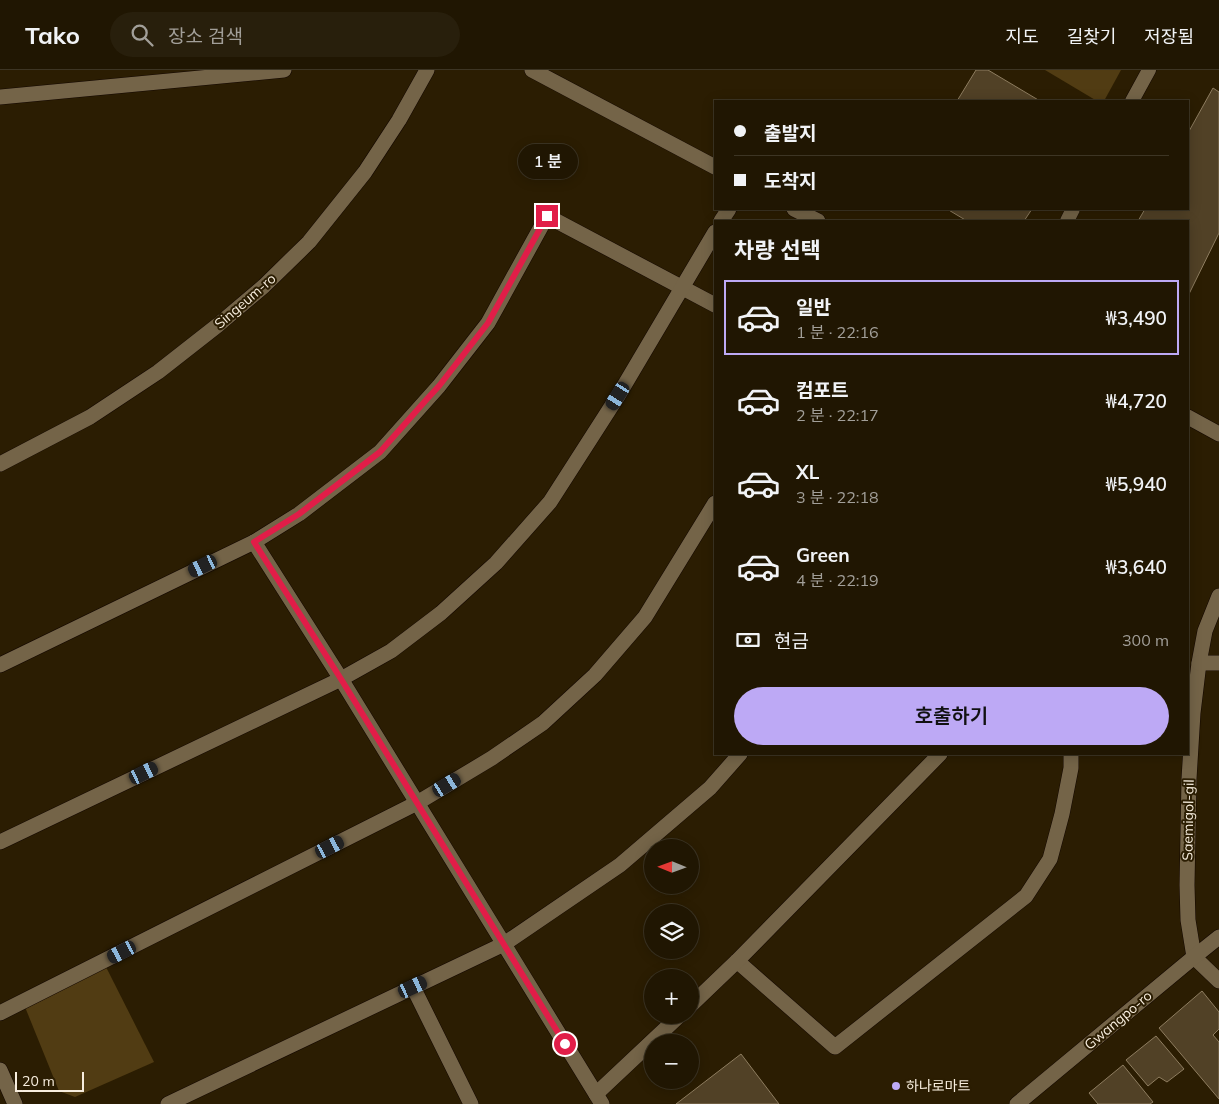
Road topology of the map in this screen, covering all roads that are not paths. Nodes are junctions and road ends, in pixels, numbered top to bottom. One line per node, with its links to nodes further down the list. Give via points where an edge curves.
1 (284, 70): 5 (street)
2 (428, 70): 15 (street, Singeum-ro, via 365,172 309,242 264,286 158,372 90,417)
3 (532, 70): 7 (street)
4 (1149, 70): 6 (lane)
5 (0, 97)
6 (1133, 100)
7 (714, 166)
8 (796, 210): 9 (street)
9 (816, 220)
10 (714, 234): 11 (street)
11 (682, 287): 12 (street); 17 (street, via 547,216 488,323 432,394 380,452 299,514); 22 (street, via 550,502 496,563 441,613 391,651)
12 (714, 304)
13 (1189, 418): 14 (street)
14 (1219, 434)
15 (0, 464)
16 (714, 505): 26 (street, via 645,617 595,675 544,724)
17 (254, 542): 21 (street); 22 (street)
18 (1219, 596): 19 (street, Saemigol-gil, via 1205,631)
19 (1198, 663): 20 (street); 30 (street, Saemigol-gil, via 1188,805 1188,920)
20 (1219, 663)
21 (0, 665)
22 (341, 679): 26 (street); 27 (street)
23 (739, 755): 29 (street, via 710,788 620,865)
24 (939, 755): 31 (street)
25 (1071, 755): 31 (street, via 1062,814 1050,859 1026,896 835,1046)
26 (417, 803): 29 (street); 35 (street)
27 (0, 842)
28 (1219, 938): 30 (street, Gwangpo-ro)
29 (504, 944): 33 (street); 38 (street)
30 (1194, 956): 32 (street); 42 (street, Gwangpo-ro)
31 (737, 961): 34 (street)
32 (1219, 981)
33 (413, 987): 40 (street); 41 (street)
34 (699, 997)
35 (0, 1013)
36 (671, 1024): 38 (street)
37 (0, 1070): 39 (street)
38 (599, 1099)
39 (15, 1104)
40 (168, 1104)
41 (471, 1104)
42 (1017, 1104)

